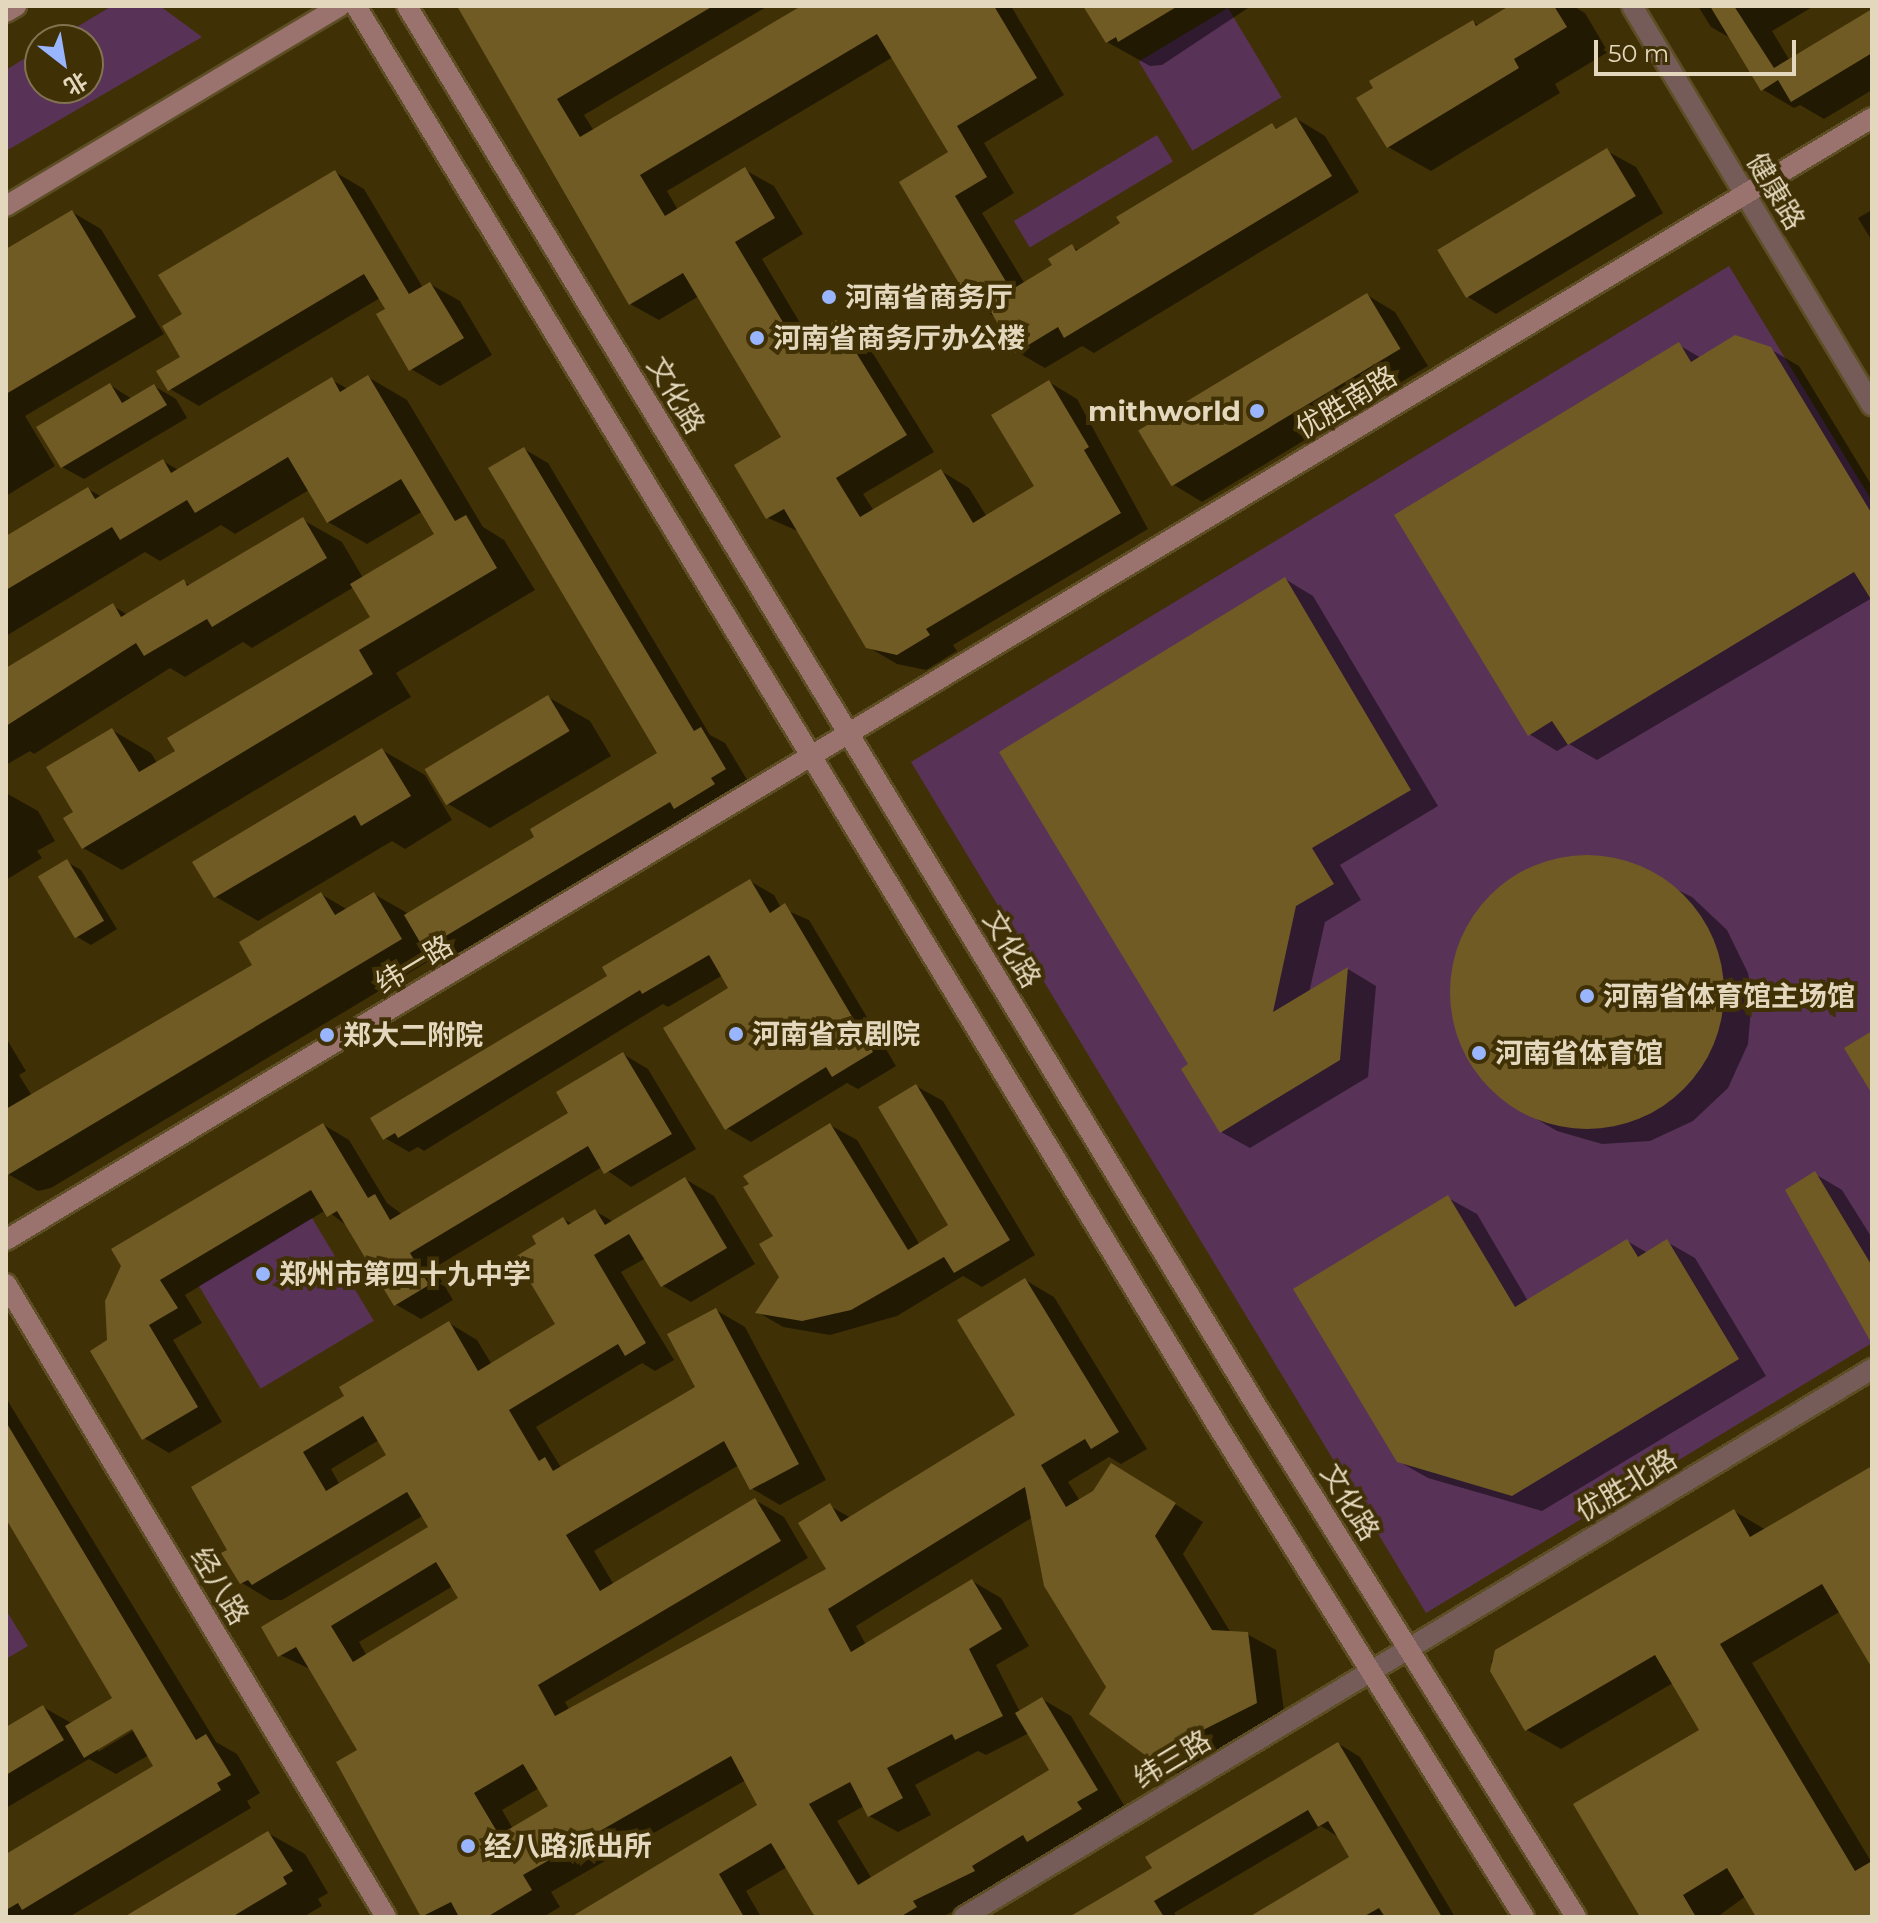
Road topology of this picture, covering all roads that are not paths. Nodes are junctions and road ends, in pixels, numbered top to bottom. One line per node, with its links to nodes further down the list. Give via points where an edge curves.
1 (16, 6): 6 (main road)
2 (340, 6): 9 (main road)
3 (356, 6): 12 (main road)
4 (407, 6): 11 (main road, 文化路)
5 (1632, 6): 8 (street, 健康路)
6 (6, 12)
7 (1872, 118): 8 (main road, 优胜南路)
8 (1745, 194): 10 (street, 健康路); 11 (main road, 优胜南路)
9 (6, 206)
10 (1872, 406)
11 (850, 734): 12 (main road, 纬一路); 16 (main road, 文化路)
12 (812, 757): 13 (main road, 纬一路); 17 (main road)
13 (6, 1240)
14 (6, 1284): 18 (main road, 经八路)
15 (1872, 1369): 16 (street, 优胜北路)
16 (1408, 1649): 17 (street, 纬三路); 21 (main road, 文化路)
17 (1371, 1671): 19 (street, 纬三路); 20 (main road)
18 (386, 1917)
19 (964, 1917)
20 (1524, 1917)
21 (1576, 1917)

